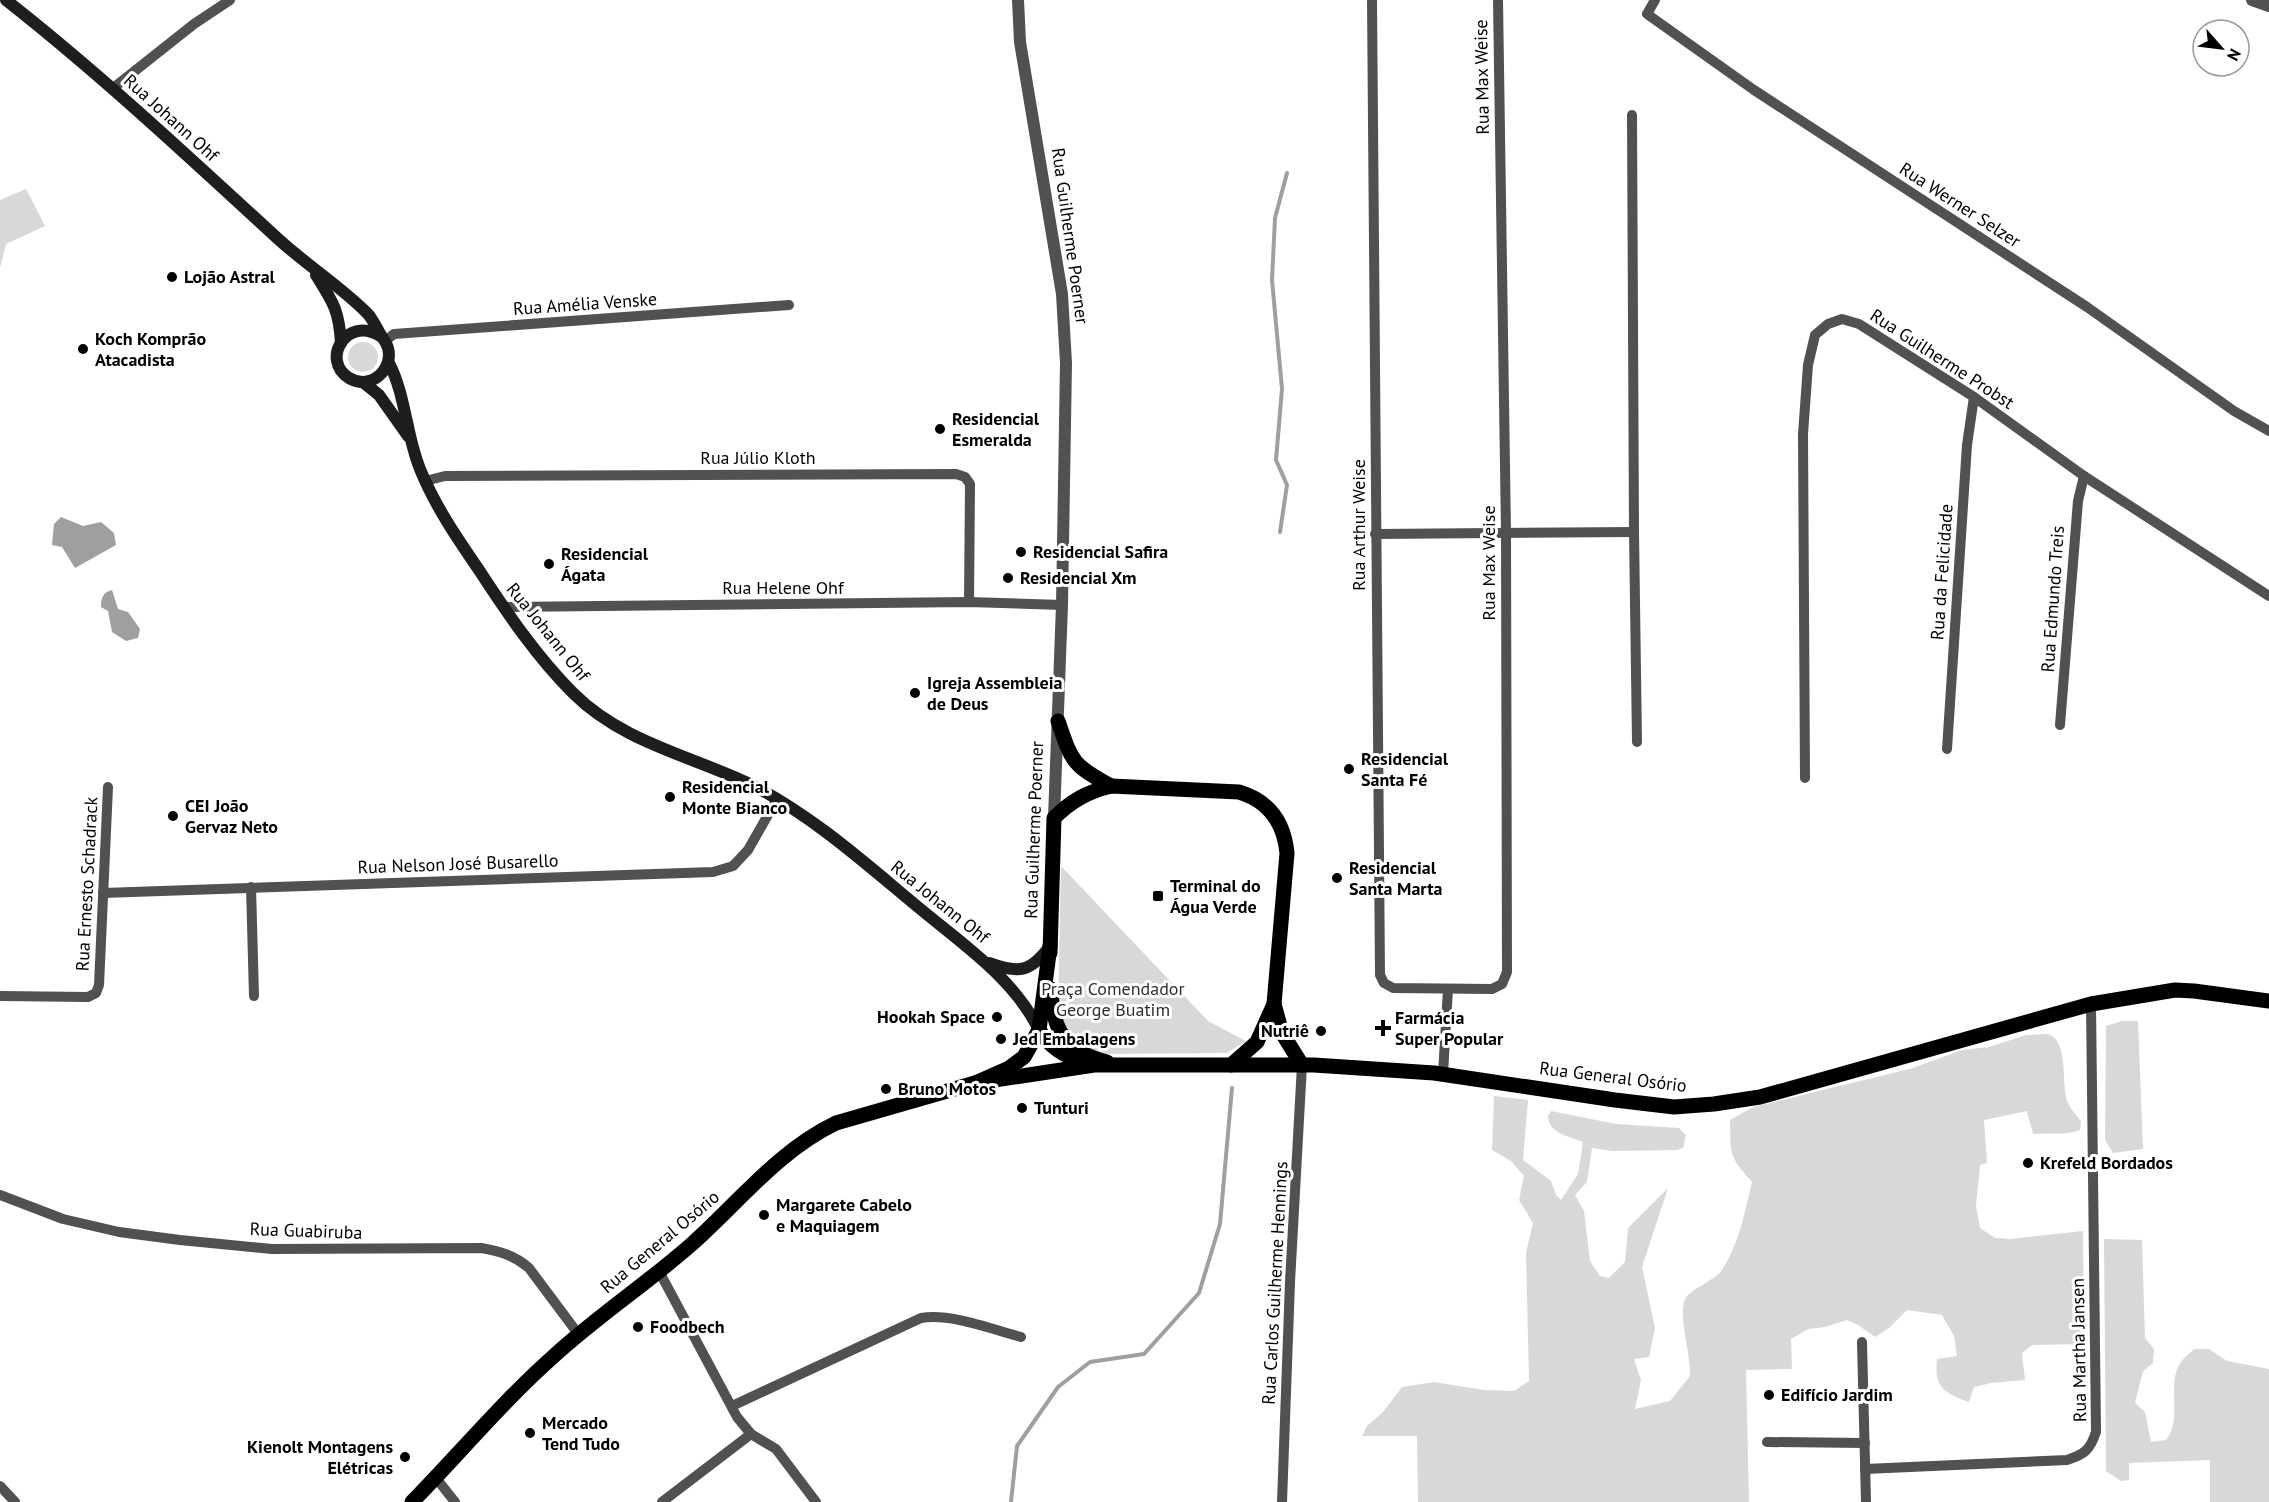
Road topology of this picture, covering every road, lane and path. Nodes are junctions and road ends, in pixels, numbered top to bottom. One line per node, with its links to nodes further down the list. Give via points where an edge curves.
1 (6, 0): 9 (main road, Rua Johann Ohf)
2 (230, 0): 9 (street)
3 (1018, 0): 27 (street, Rua Guilherme Poerner, via 1020,42 1062,294 1066,363)
4 (1372, 0): 24 (street, Rua Arthur Weise)
5 (1498, 0): 23 (street, Rua Max Weise)
6 (1655, 0): 18 (street, Rua Werner Selzer, via 1647,14 1754,90)
7 (2252, 0): 8 (street)
8 (2269, 6)
9 (112, 89): 11 (main road, Rua Johann Ohf)
10 (1632, 115): 22 (street)
11 (310, 266): 13 (main road, Rua Johann Ohf, via 369,315); 14 (main road, Rua Johann Ohf, via 334,302)
12 (789, 305): 13 (street, Rua Amélia Venske, via 394,334)
13 (383, 338): 14 (main road, via 359,330); 15 (main road)
14 (340, 343): 16 (main road, via 337,361 341,369 352,380)
15 (388, 363): 16 (main road, via 382,375); 19 (main road, Rua Johann Ohf, via 398,381)
16 (363, 382): 19 (main road, Rua Johann Ohf, via 379,395)
17 (1974, 397): 20 (street, Rua Guilherme Probst); 32 (street, Rua da Felicidade, via 1967,446); 33 (street, Rua Guilherme Probst, via 1859,324 1842,319 1815,335 1808,365 1803,434)
18 (2269, 431)
19 (413, 445): 21 (main road, Rua Johann Ohf)
20 (2084, 476): 25 (street, Rua Guilherme Probst); 30 (street, Rua Edmundo Treis, via 2078,501)
21 (425, 481): 26 (street, Rua Júlio Kloth, via 445,476 956,474 970,484); 28 (main road, Rua Johann Ohf, via 436,505)
22 (1634, 532): 23 (street); 31 (street)
23 (1506, 533): 24 (street); 42 (street, Rua Max Weise, via 1507,972 1502,984 1492,989)
24 (1375, 534): 42 (street, Rua Arthur Weise, via 1380,975 1393,988)
25 (2269, 596)
26 (969, 602): 27 (street, Rua Helene Ohf); 28 (street, Rua Helene Ohf)
27 (1062, 605): 29 (street, Rua Guilherme Poerner)
28 (503, 607): 36 (main road, Rua Johann Ohf, via 574,694 597,713 666,752 710,767)
29 (1058, 721): 34 (main road, via 1074,762); 37 (street, Rua Guilherme Poerner)
30 (2060, 725)
31 (1637, 742)
32 (1947, 749)
33 (1805, 778)
34 (1111, 786): 37 (main road, via 1078,797); 46 (main road, via 1239,792 1253,796 1272,812 1286,837 1287,853)
35 (108, 787): 39 (street, Rua Ernesto Schadrack)
36 (777, 799): 38 (street, Rua Nelson José Busarello, via 748,850 733,866 713,872); 41 (main road, Rua Johann Ohf, via 841,843)
37 (1054, 818): 40 (main road, Rua Guilherme Poerner)
38 (251, 887): 39 (street, Rua Nelson José Busarello); 44 (street)
39 (103, 893): 43 (street, Rua Ernesto Schadrack, via 96,993 88,997)
40 (1050, 946): 41 (main road, Rua Johann Ohf, via 1039,961 1025,969 1007,970); 48 (main road, Rua General Osório); 49 (main road, Rua General Osório, via 1051,1003 1061,1035 1081,1053)
41 (985, 961): 48 (main road, Rua Johann Ohf, via 1021,999)
42 (1448, 989): 53 (street)
43 (0, 996)
44 (254, 996)
45 (2269, 1001): 47 (main road, Rua General Osório, via 2175,990)
46 (1274, 1004): 51 (main road, via 1257,1042); 52 (main road, via 1282,1033)
47 (2091, 1004): 53 (main road, Rua General Osório, via 1760,1097 1714,1104 1674,1107); 64 (street, Rua Martha Jansen, via 2096,1432 2092,1443 2082,1455 2067,1460)
48 (1039, 1030): 50 (main road, via 1061,1052); 54 (main road, Rua General Osório, via 1024,1057)
49 (1119, 1064): 50 (main road, Rua General Osório); 51 (main road, Rua General Osório)
50 (1094, 1065): 54 (main road, Rua General Osório)
51 (1231, 1065): 52 (main road, Rua General Osório)
52 (1302, 1065): 53 (main road, Rua General Osório); 72 (street, Rua Carlos Guilherme Hennings)
53 (1443, 1074)
54 (975, 1083): 56 (main road, Rua General Osório, via 836,1123 816,1133 785,1154)
55 (0, 1195): 57 (street, Rua Guabiruba, via 63,1219 180,1240 272,1250 481,1248 503,1252 529,1268)
56 (660, 1273): 57 (main road, Rua General Osório); 60 (street)
57 (579, 1335): 65 (main road, Rua General Osório, via 552,1357)
58 (1021, 1337): 60 (street, via 947,1318 921,1318)
59 (1862, 1342): 63 (street)
60 (732, 1406): 61 (street)
61 (751, 1434): 70 (street); 71 (street, via 776,1449)
62 (1767, 1442): 63 (street)
63 (1865, 1443): 64 (street)
64 (1865, 1469): 73 (street)
65 (436, 1478): 68 (main road, Rua General Osório); 69 (street)
66 (0, 1486): 67 (street)
67 (15, 1502)
68 (412, 1502)
69 (455, 1502)
70 (662, 1502)
71 (816, 1502)
72 (1282, 1502)
73 (1866, 1502)

